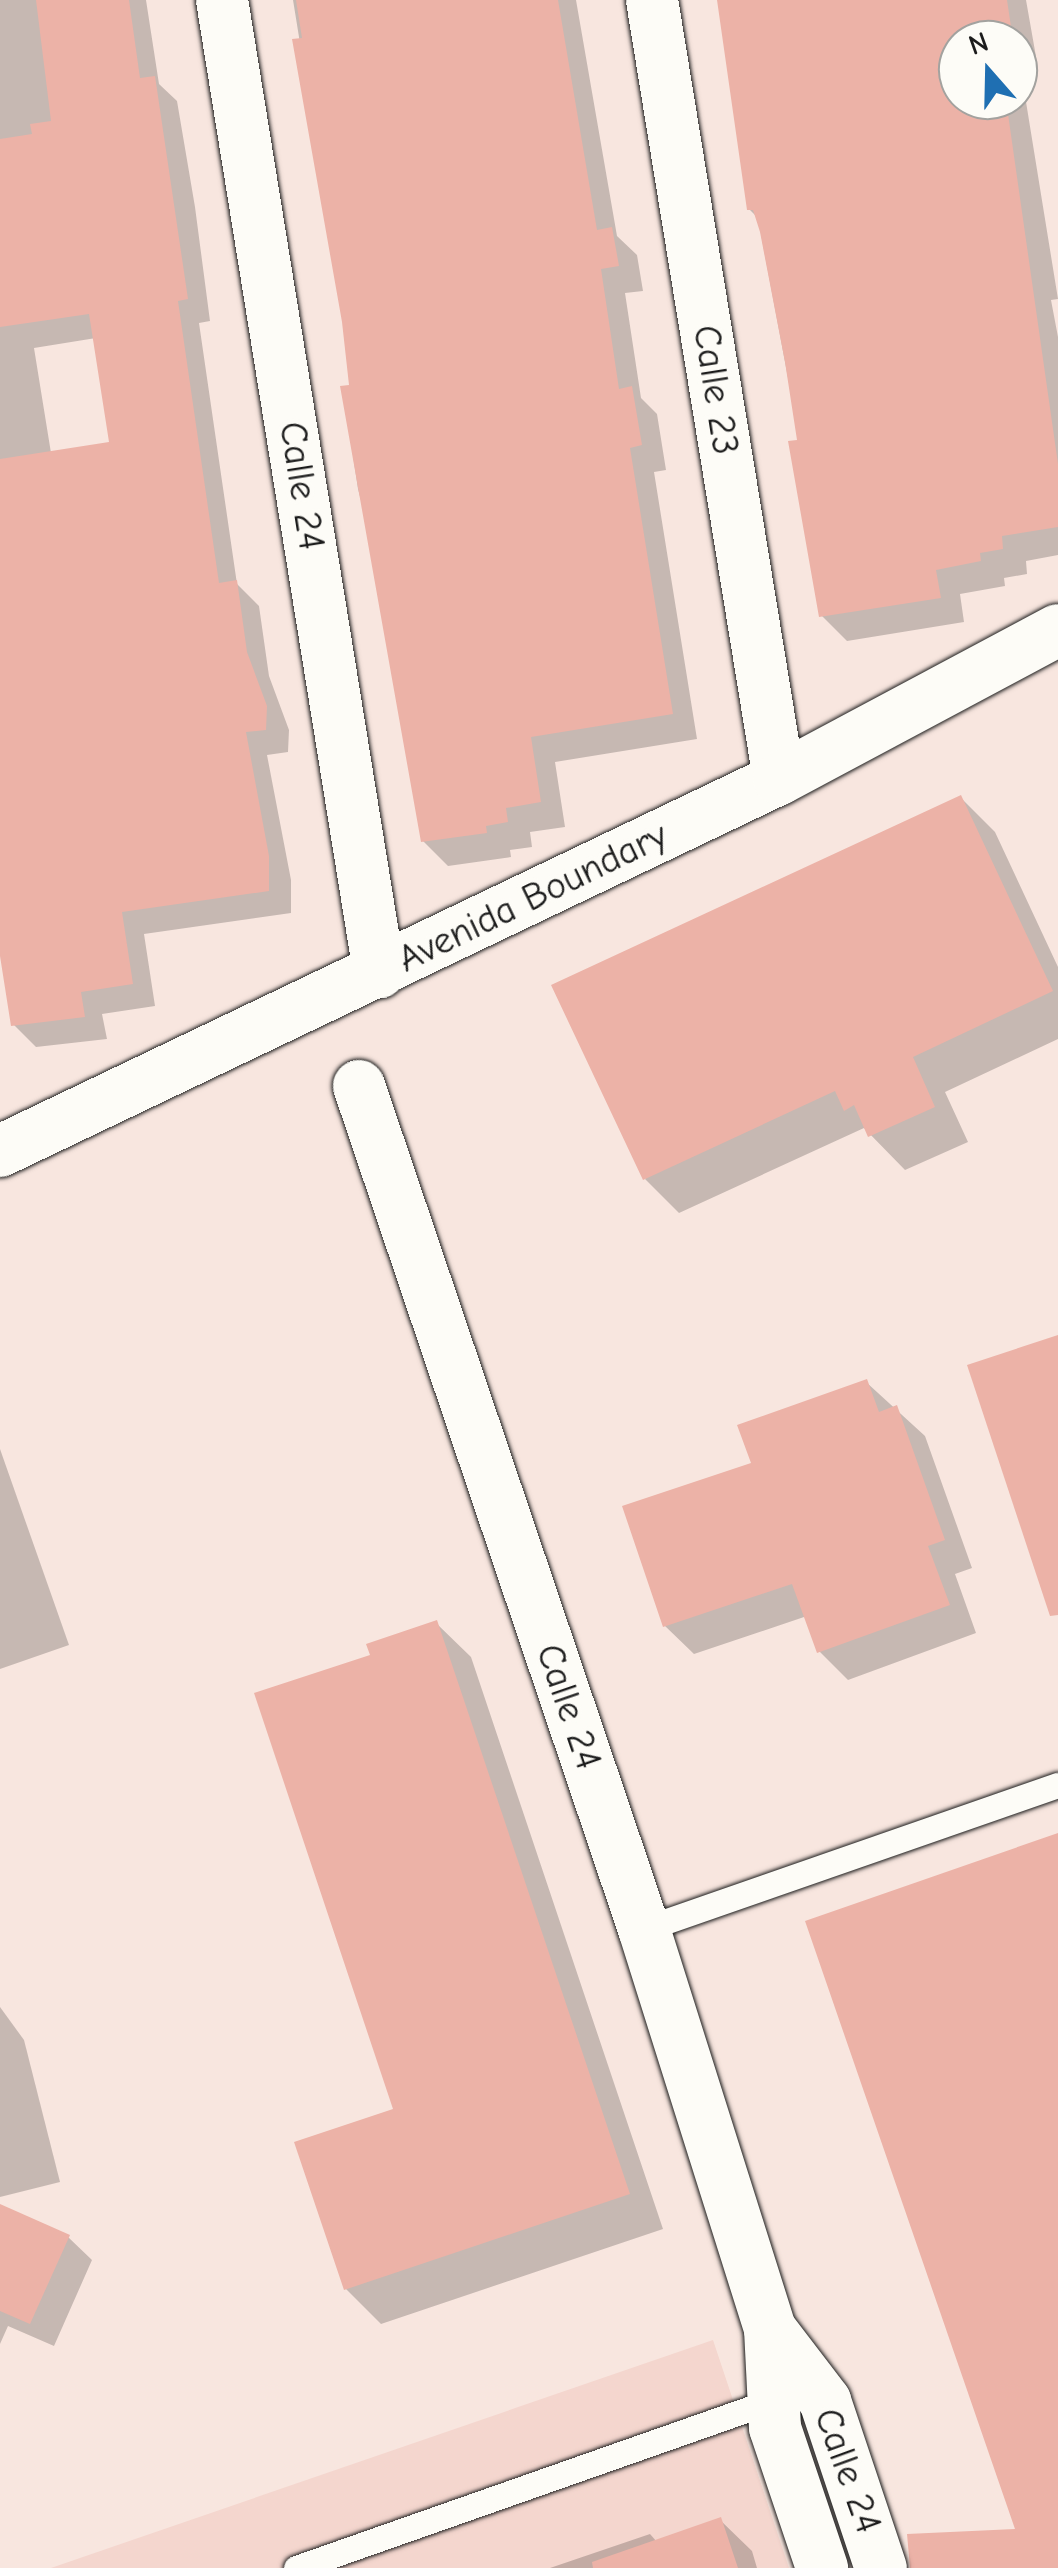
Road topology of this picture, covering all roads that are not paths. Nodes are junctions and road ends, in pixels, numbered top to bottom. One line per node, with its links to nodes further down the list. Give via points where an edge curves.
1 (222, 0): 5 (street, Calle 24)
2 (652, 0): 4 (street, Calle 23)
3 (1058, 630): 4 (street, Avenida Boundary)
4 (778, 779): 5 (street, Avenida Boundary)
5 (380, 972): 7 (street, Avenida Boundary)
6 (359, 1086): 9 (street, Calle 24)
7 (0, 1151)
8 (1058, 1785): 9 (lane)
9 (644, 1929): 10 (street, Calle 24)
10 (794, 2393): 11 (lane); 12 (street, Calle 24, via 775,2428); 13 (street, Calle 24, via 825,2401)
11 (296, 2568)
12 (822, 2568)
13 (881, 2568)

